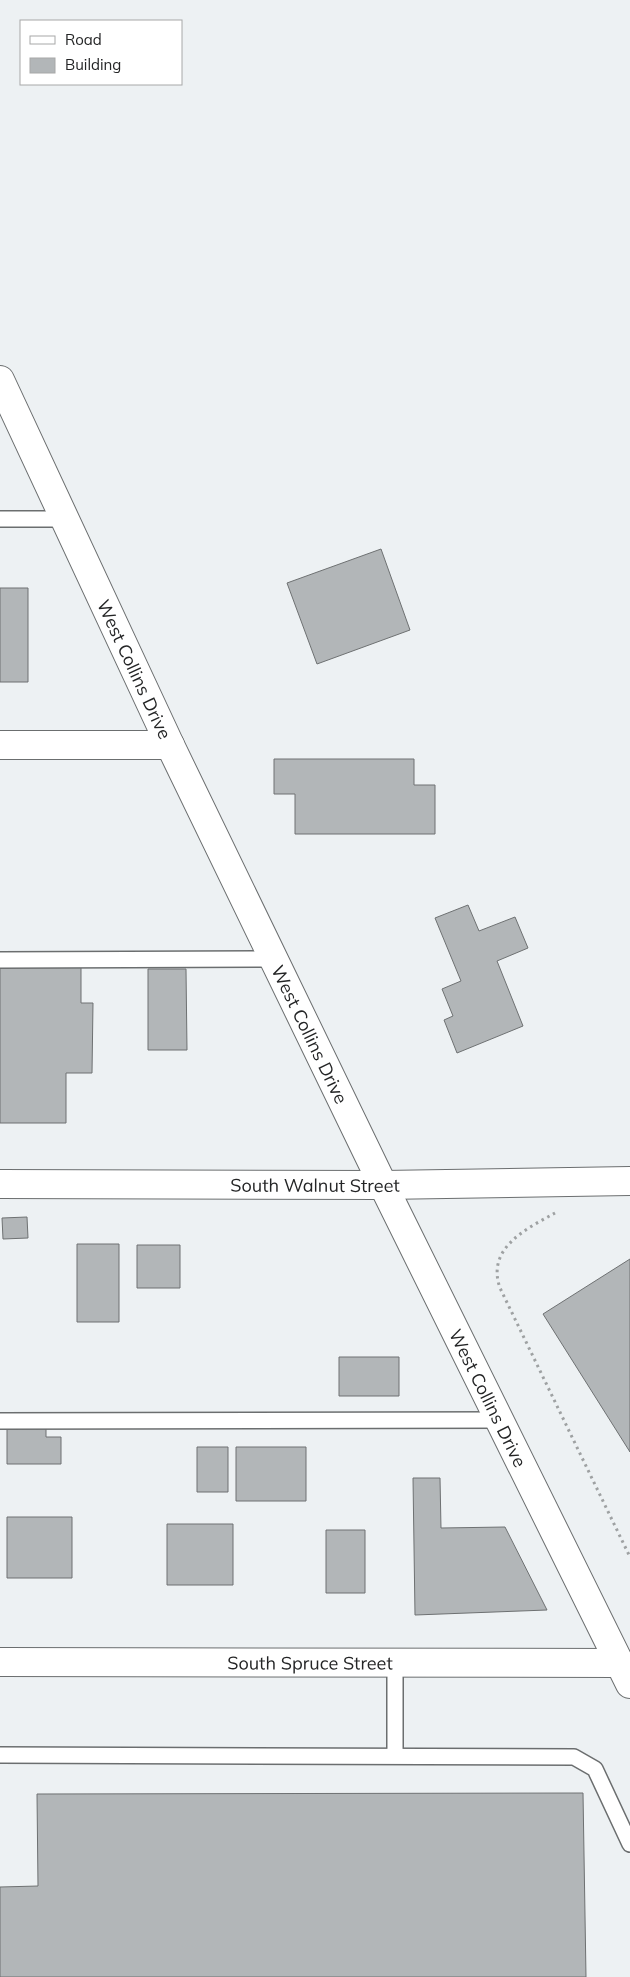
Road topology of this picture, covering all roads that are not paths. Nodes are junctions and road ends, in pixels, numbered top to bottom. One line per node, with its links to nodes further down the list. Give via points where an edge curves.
1 (0, 380): 3 (main road, West Collins Drive)
2 (0, 520): 3 (lane)
3 (65, 520): 5 (main road, West Collins Drive)
4 (0, 745): 5 (main road)
5 (170, 745): 6 (main road, West Collins Drive)
6 (274, 959): 7 (lane); 10 (main road, West Collins Drive)
7 (0, 960)
8 (630, 1181): 10 (main road, South Walnut Street)
9 (0, 1184): 10 (main road, South Walnut Street)
10 (383, 1185): 11 (main road, West Collins Drive)
11 (500, 1420): 12 (lane); 15 (main road, West Collins Drive)
12 (0, 1421)
13 (0, 1662): 14 (main road, South Spruce Street)
14 (395, 1662): 15 (main road, South Spruce Street); 17 (lane)
15 (627, 1670)
16 (0, 1755): 17 (lane)
17 (395, 1756): 18 (lane, via 574,1757 595,1769)
18 (630, 1844)

